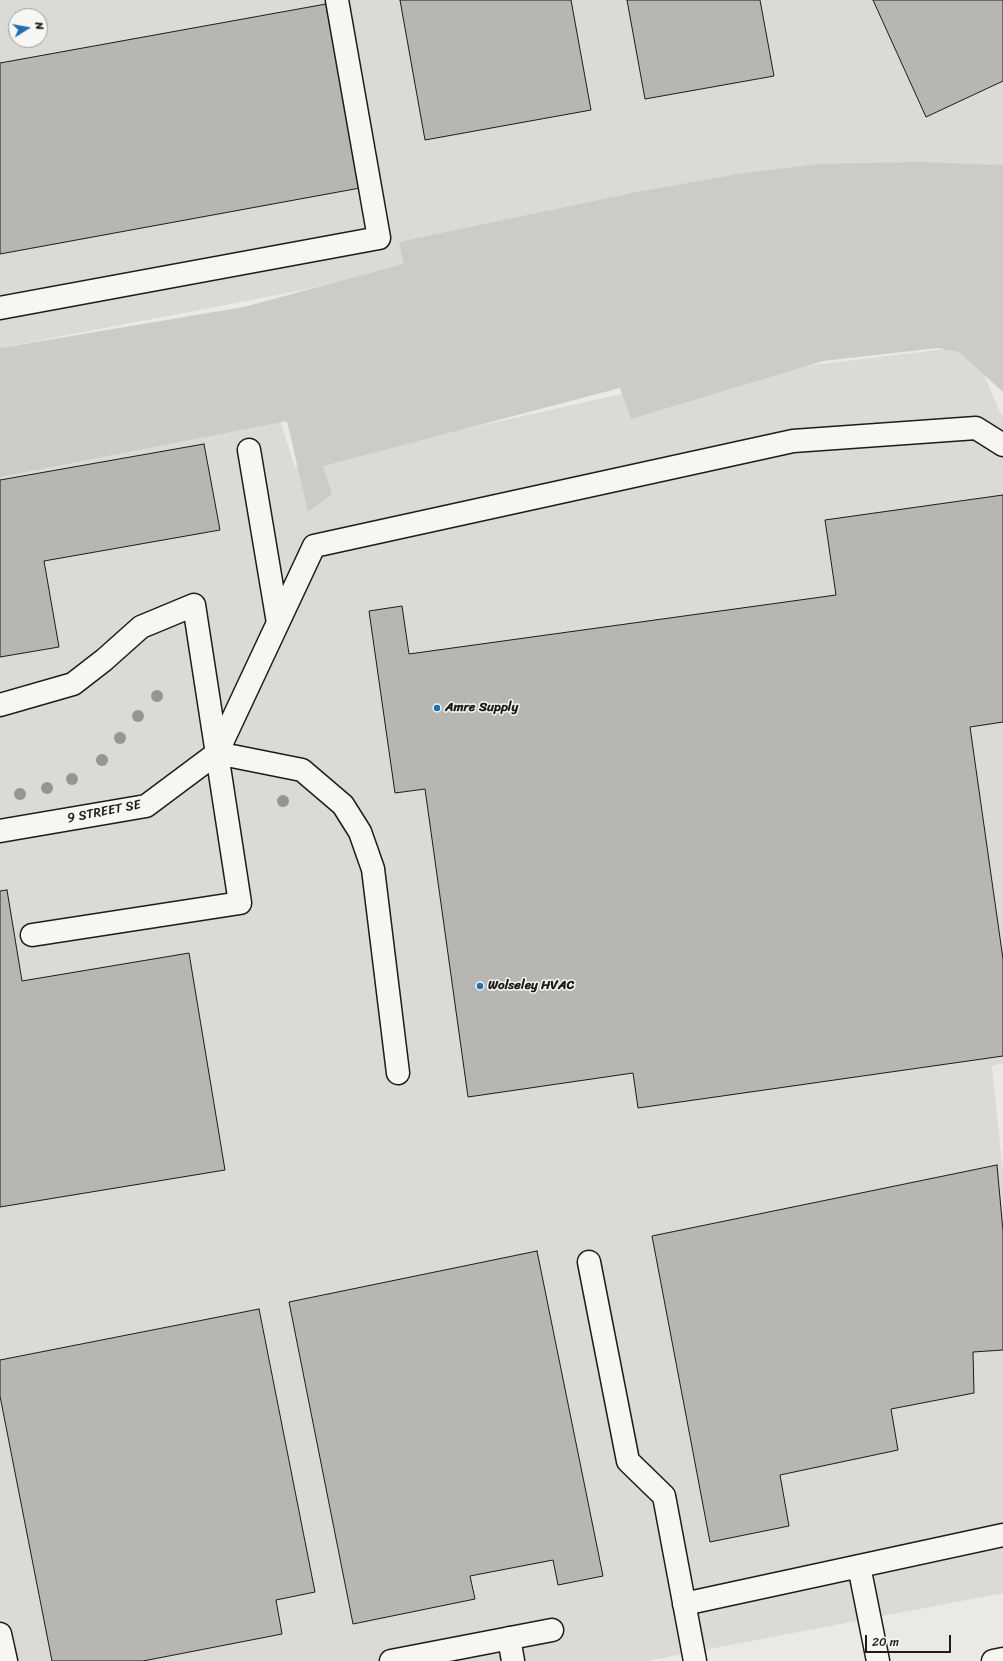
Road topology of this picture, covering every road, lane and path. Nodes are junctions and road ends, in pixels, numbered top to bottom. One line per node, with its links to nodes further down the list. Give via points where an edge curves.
1 (337, 0): 2 (street, via 379,238)
2 (0, 308)
3 (1003, 445): 5 (street, via 976,428 793,441 314,546)
4 (249, 450): 5 (street)
5 (278, 623): 7 (street)
6 (0, 705): 7 (street, via 74,684 140,626 194,605)
7 (217, 753): 8 (street, 9 STREET SE, via 146,806); 9 (street, via 240,903); 10 (street, via 302,770 344,805 360,832 373,869)
8 (0, 831)
9 (32, 935)
10 (398, 1073)
11 (589, 1262): 14 (street, via 628,1461 664,1496)
12 (1003, 1535): 13 (street)
13 (859, 1566): 14 (street); 23 (street)
14 (684, 1604): 22 (street)
15 (552, 1630): 17 (street)
16 (0, 1634): 19 (street)
17 (509, 1638): 20 (street); 21 (street)
18 (1003, 1659): 24 (street)
19 (6, 1661)
20 (391, 1661)
21 (513, 1661)
22 (695, 1661)
23 (878, 1661)
24 (993, 1661)

